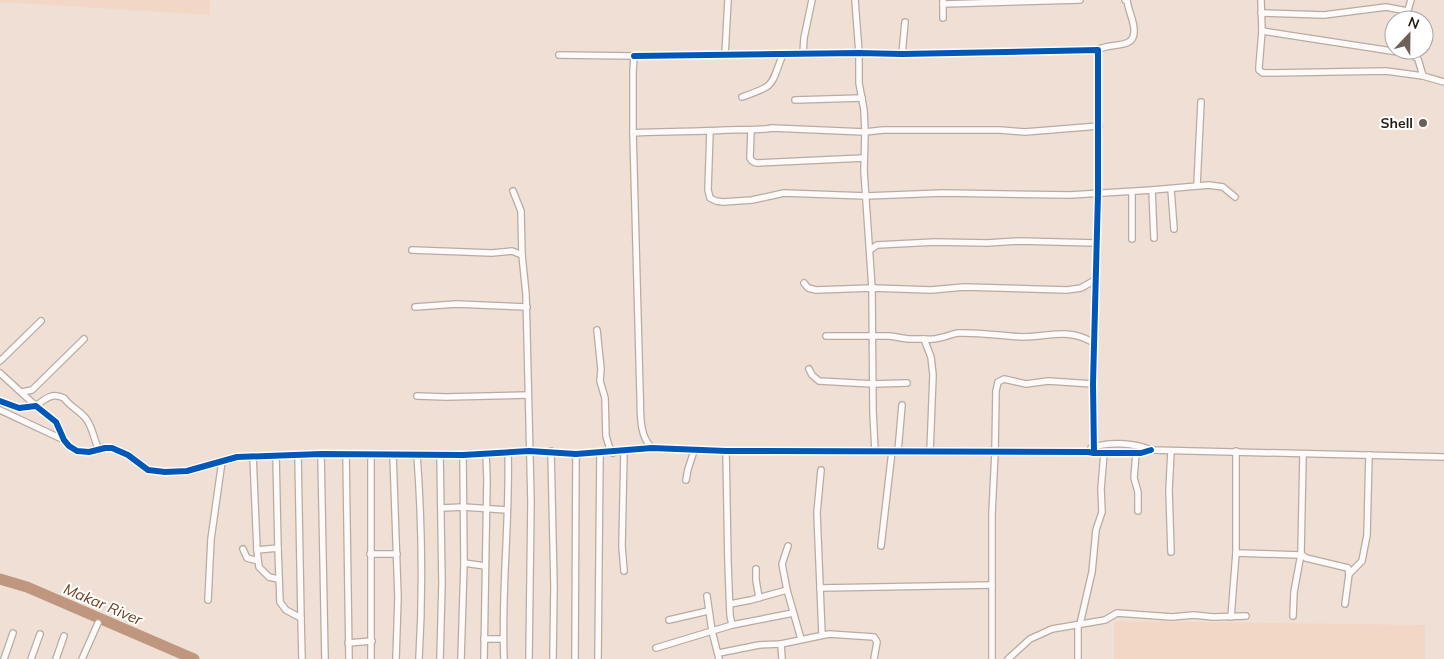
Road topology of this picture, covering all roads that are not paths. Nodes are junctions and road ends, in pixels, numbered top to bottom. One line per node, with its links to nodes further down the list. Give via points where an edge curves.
1 (728, 0): 20 (street)
2 (812, 0): 17 (street)
3 (855, 0): 15 (street)
4 (1080, 0): 7 (street)
5 (1126, 0): 14 (street, via 1134,30 1132,39 1128,43)
6 (1261, 0): 9 (street)
7 (943, 2): 10 (street)
8 (1402, 10): 9 (street, via 1386,7 1324,15)
9 (1261, 12): 12 (street)
10 (943, 18)
11 (906, 22): 18 (street)
12 (1262, 31): 13 (street); 23 (street, via 1259,70 1263,73 1386,71)
13 (1384, 48)
14 (1098, 50): 18 (street); 29 (street)
15 (859, 53): 17 (street); 18 (street); 26 (street)
16 (784, 54): 17 (street); 20 (street); 25 (street, via 769,87)
17 (803, 54)
18 (902, 54)
19 (559, 55): 21 (street)
20 (725, 55): 21 (street)
21 (634, 56): 33 (street)
22 (1418, 60): 23 (street)
23 (1423, 76): 24 (street)
24 (1444, 82)
25 (742, 97)
26 (862, 98): 27 (street); 32 (street)
27 (795, 100)
28 (1201, 102): 35 (street)
29 (1099, 126): 32 (street, via 1025,132); 41 (street)
30 (751, 130): 31 (street); 32 (street); 34 (street, via 750,158 756,162)
31 (710, 131): 33 (street); 40 (street, via 708,190 710,198 716,202 752,200 784,193)
32 (865, 132): 34 (street)
33 (633, 133): 78 (street, via 640,393)
34 (864, 158): 40 (street)
35 (1197, 185): 36 (street); 42 (street, via 1217,186)
36 (1171, 189): 37 (street); 43 (street)
37 (1152, 190): 39 (street); 45 (street)
38 (513, 191): 51 (street, via 521,211)
39 (1132, 192): 41 (street); 46 (street)
40 (866, 193): 41 (street); 44 (street)
41 (1098, 194): 47 (street)
42 (1235, 197)
43 (1174, 230)
44 (869, 238): 48 (street); 50 (street)
45 (1154, 238)
46 (1132, 239)
47 (1096, 243): 48 (street, via 1019,241); 52 (street)
48 (877, 245): 50 (street)
49 (412, 250): 51 (street, via 512,251)
50 (870, 250): 54 (street)
51 (522, 255): 56 (street)
52 (1095, 280): 54 (street, via 1081,288 1067,290); 63 (street)
53 (804, 283): 54 (street, via 816,290)
54 (872, 288): 60 (street)
55 (415, 307): 56 (street, via 456,304)
56 (526, 307): 71 (street)
57 (41, 321): 64 (street)
58 (597, 330): 94 (street, via 606,436)
59 (826, 336): 60 (street)
60 (872, 336): 62 (street); 68 (street)
61 (84, 339): 70 (street, via 32,390)
62 (924, 339): 63 (street, via 961,333 1027,337 1069,334); 95 (street, via 933,375)
63 (1094, 343): 69 (street)
64 (0, 361)
65 (809, 369): 68 (street, via 819,381)
66 (0, 372): 70 (street)
67 (907, 383): 68 (street)
68 (873, 384): 83 (street)
69 (1093, 384): 90 (street); 96 (street, via 999,381)
70 (22, 392): 75 (street)
71 (528, 395): 72 (street); 85 (street)
72 (417, 396)
73 (0, 401): 75 (street, via 19,408)
74 (902, 405): 89 (street)
75 (36, 406): 77 (street, via 56,422); 80 (street, via 48,397 64,398 88,422)
76 (0, 410): 77 (street)
77 (64, 440): 80 (street, via 77,451)
78 (646, 442): 79 (street); 81 (street)
79 (652, 448): 81 (street); 82 (street)
80 (99, 450): 115 (street, via 112,448 148,470 165,472 187,472)
81 (643, 450): 87 (street)
82 (694, 450): 88 (street); 117 (street)
83 (875, 450): 88 (street); 89 (street)
84 (1151, 450): 90 (street, via 1121,444); 91 (street); 105 (street)
85 (529, 451): 86 (street); 93 (street); 187 (street)
86 (551, 451): 103 (street); 188 (street)
87 (624, 451): 94 (street); 139 (street)
88 (726, 451): 148 (street)
89 (895, 451): 95 (street); 124 (street)
90 (1092, 451): 96 (street); 97 (street)
91 (1171, 451): 92 (street); 128 (street)
92 (1236, 451): 106 (street); 129 (street)
93 (508, 452): 102 (street); 121 (street)
94 (613, 452): 104 (street)
95 (930, 452): 96 (street)
96 (995, 452): 142 (street)
97 (1104, 453): 105 (street); 159 (street, via 1102,512)
98 (322, 454): 99 (street); 107 (street); 178 (street)
99 (346, 454): 100 (street); 169 (street)
100 (371, 454): 113 (street); 130 (street)
101 (440, 454): 108 (street); 109 (street); 119 (street)
102 (486, 454): 109 (street); 120 (street)
103 (576, 454): 104 (street); 189 (street)
104 (600, 454): 190 (street)
105 (1136, 454): 122 (street, via 1134,478)
106 (1303, 454): 110 (street); 132 (street)
107 (298, 455): 112 (street); 155 (street)
108 (417, 455): 113 (street); 182 (street, via 423,556)
109 (463, 455): 118 (street)
110 (1369, 455): 114 (street); 137 (street, via 1366,535 1362,561)
111 (253, 456): 112 (street); 115 (street); 127 (street)
112 (276, 456): 125 (street)
113 (393, 456): 131 (street)
114 (1444, 457)
115 (222, 461): 147 (street, via 211,539)
116 (822, 470): 143 (street, via 818,513)
117 (686, 480)
118 (463, 507): 119 (street); 120 (street); 134 (street)
119 (442, 508): 183 (street)
120 (485, 510): 121 (street); 135 (street)
121 (507, 510): 166 (street)
122 (1138, 511)
123 (788, 546): 144 (street, via 782,564)
124 (881, 546)
125 (278, 548): 127 (street); 141 (street)
126 (243, 549): 133 (street, via 247,558)
127 (258, 550): 133 (street)
128 (1171, 552)
129 (1236, 553): 132 (street); 152 (street)
130 (370, 554): 131 (street); 168 (street)
131 (397, 554): 181 (street)
132 (1300, 554): 136 (street); 154 (street)
133 (258, 561): 141 (street, via 263,572)
134 (464, 563): 135 (street); 184 (street)
135 (485, 566): 165 (street)
136 (1346, 567): 137 (street); 140 (street)
137 (1354, 568): 140 (street)
138 (756, 569): 146 (street)
139 (624, 571)
140 (1350, 574): 149 (street)
141 (276, 579): 155 (street, via 280,602 286,610)
142 (992, 585): 143 (street); 193 (street)
143 (820, 588): 163 (street)
144 (787, 590): 146 (street); 151 (street)
145 (707, 596): 150 (street)
146 (759, 598): 148 (street)
147 (208, 600)
148 (730, 604): 158 (street)
149 (1345, 604)
150 (708, 610): 156 (street); 160 (street)
151 (793, 613): 158 (street); 167 (street)
152 (1231, 616): 153 (street); 159 (street, via 1172,617 1115,613 1107,619)
153 (1246, 616)
154 (1293, 616)
155 (301, 618): 177 (street)
156 (669, 620)
157 (98, 623): 176 (street)
158 (732, 624): 160 (street)
159 (1079, 624): 194 (street, via 1035,636); 195 (street)
160 (712, 631): 171 (street); 172 (street)
161 (13, 633): 173 (street)
162 (40, 634): 174 (street)
163 (822, 635): 167 (street); 192 (street, via 874,637 877,642)
164 (64, 636): 175 (street)
165 (484, 638): 166 (street); 185 (street)
166 (503, 639): 186 (street)
167 (801, 639): 170 (street)
168 (372, 640): 169 (street); 180 (street)
169 (348, 643): 179 (street)
170 (781, 644): 172 (street, via 760,645); 191 (street)
171 (656, 648)
172 (719, 656)
173 (4, 659)
174 (31, 659)
175 (56, 659)
176 (82, 659)
177 (302, 659)
178 (325, 659)
179 (349, 659)
180 (371, 659)
181 (396, 659)
182 (419, 659)
183 (440, 659)
184 (461, 659)
185 (484, 659)
186 (504, 659)
187 (529, 659)
188 (553, 659)
189 (575, 659)
190 (598, 659)
191 (782, 659)
192 (874, 659)
193 (992, 659)
194 (1008, 659)
195 (1078, 659)

